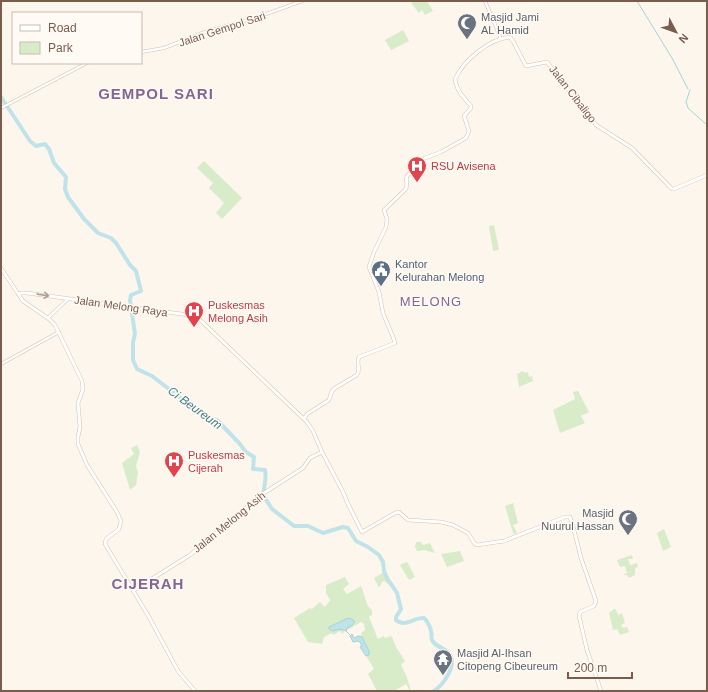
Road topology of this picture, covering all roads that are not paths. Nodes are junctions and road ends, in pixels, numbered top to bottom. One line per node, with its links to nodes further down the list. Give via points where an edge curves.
1 (302, 1): 4 (street, Jalan Gempol Sari, via 164,48)
2 (485, 1): 3 (street)
3 (502, 39): 7 (main road, Jalan Cibaligo, via 512,38 526,66 545,61 548,63 592,120 632,148 672,189); 14 (main road, via 478,52 455,79 460,93 471,106 464,116 468,135 460,142 424,159 407,176 406,190 384,210 386,227 369,265 395,343 359,357 358,374 335,388 329,400 307,414)
4 (142, 52)
5 (85, 64): 6 (street)
6 (1, 108)
7 (707, 175)
8 (1, 268): 9 (main road)
9 (18, 294): 10 (main road, Jalan Melong Raya, one-way to 10); 11 (main road, via 25,303)
10 (68, 298): 11 (street); 14 (main road, Jalan Melong Raya, via 196,316)
11 (48, 318): 12 (main road)
12 (59, 332): 13 (street); 16 (main road, via 82,381 83,389 78,403 78,444 87,465 121,522 119,529 106,539 105,544)
13 (1, 364)
14 (304, 419): 15 (main road, Jalan Melong Raya, via 313,431)
15 (322, 452): 16 (main road, Jalan Melong Asih, via 310,458 303,468 261,495 190,554); 18 (main road, Jalan Melong Raya, via 362,532 399,512 408,520 453,525 468,533 474,543 479,545 506,540 570,517 596,602 594,606 580,612 579,616)
16 (134, 590): 17 (main road, via 178,670)
17 (195, 691)
18 (601, 691)

